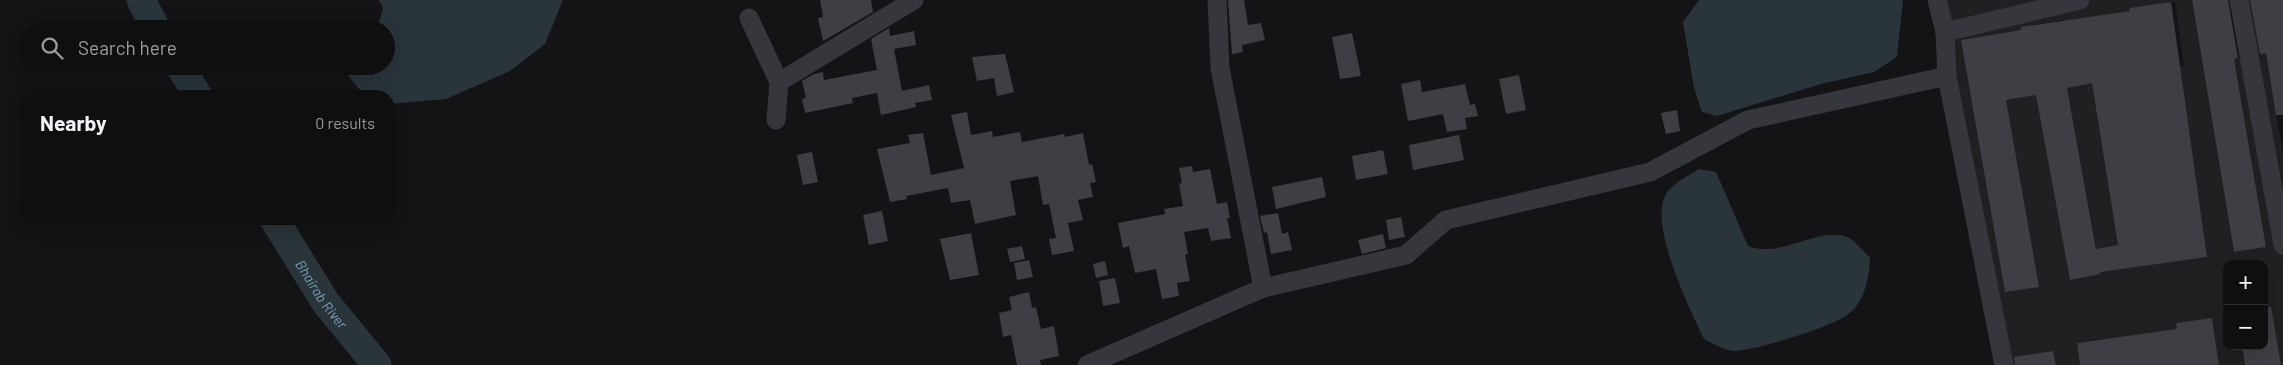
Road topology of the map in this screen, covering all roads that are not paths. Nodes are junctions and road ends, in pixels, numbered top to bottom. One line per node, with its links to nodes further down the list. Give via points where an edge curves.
1 (914, 0): 9 (street)
2 (1217, 0): 12 (street, via 1220,68)
3 (1937, 0): 7 (street)
4 (2080, 0): 7 (street)
5 (2239, 0): 11 (street)
6 (749, 18): 9 (street)
7 (1945, 32): 8 (street)
8 (1947, 76): 12 (street, via 1748,120 1650,172 1446,220 1406,255); 14 (street)
9 (779, 82): 10 (street)
10 (776, 120)
11 (2283, 245)
12 (1263, 288): 13 (street)
13 (1087, 365)
14 (2004, 365)

